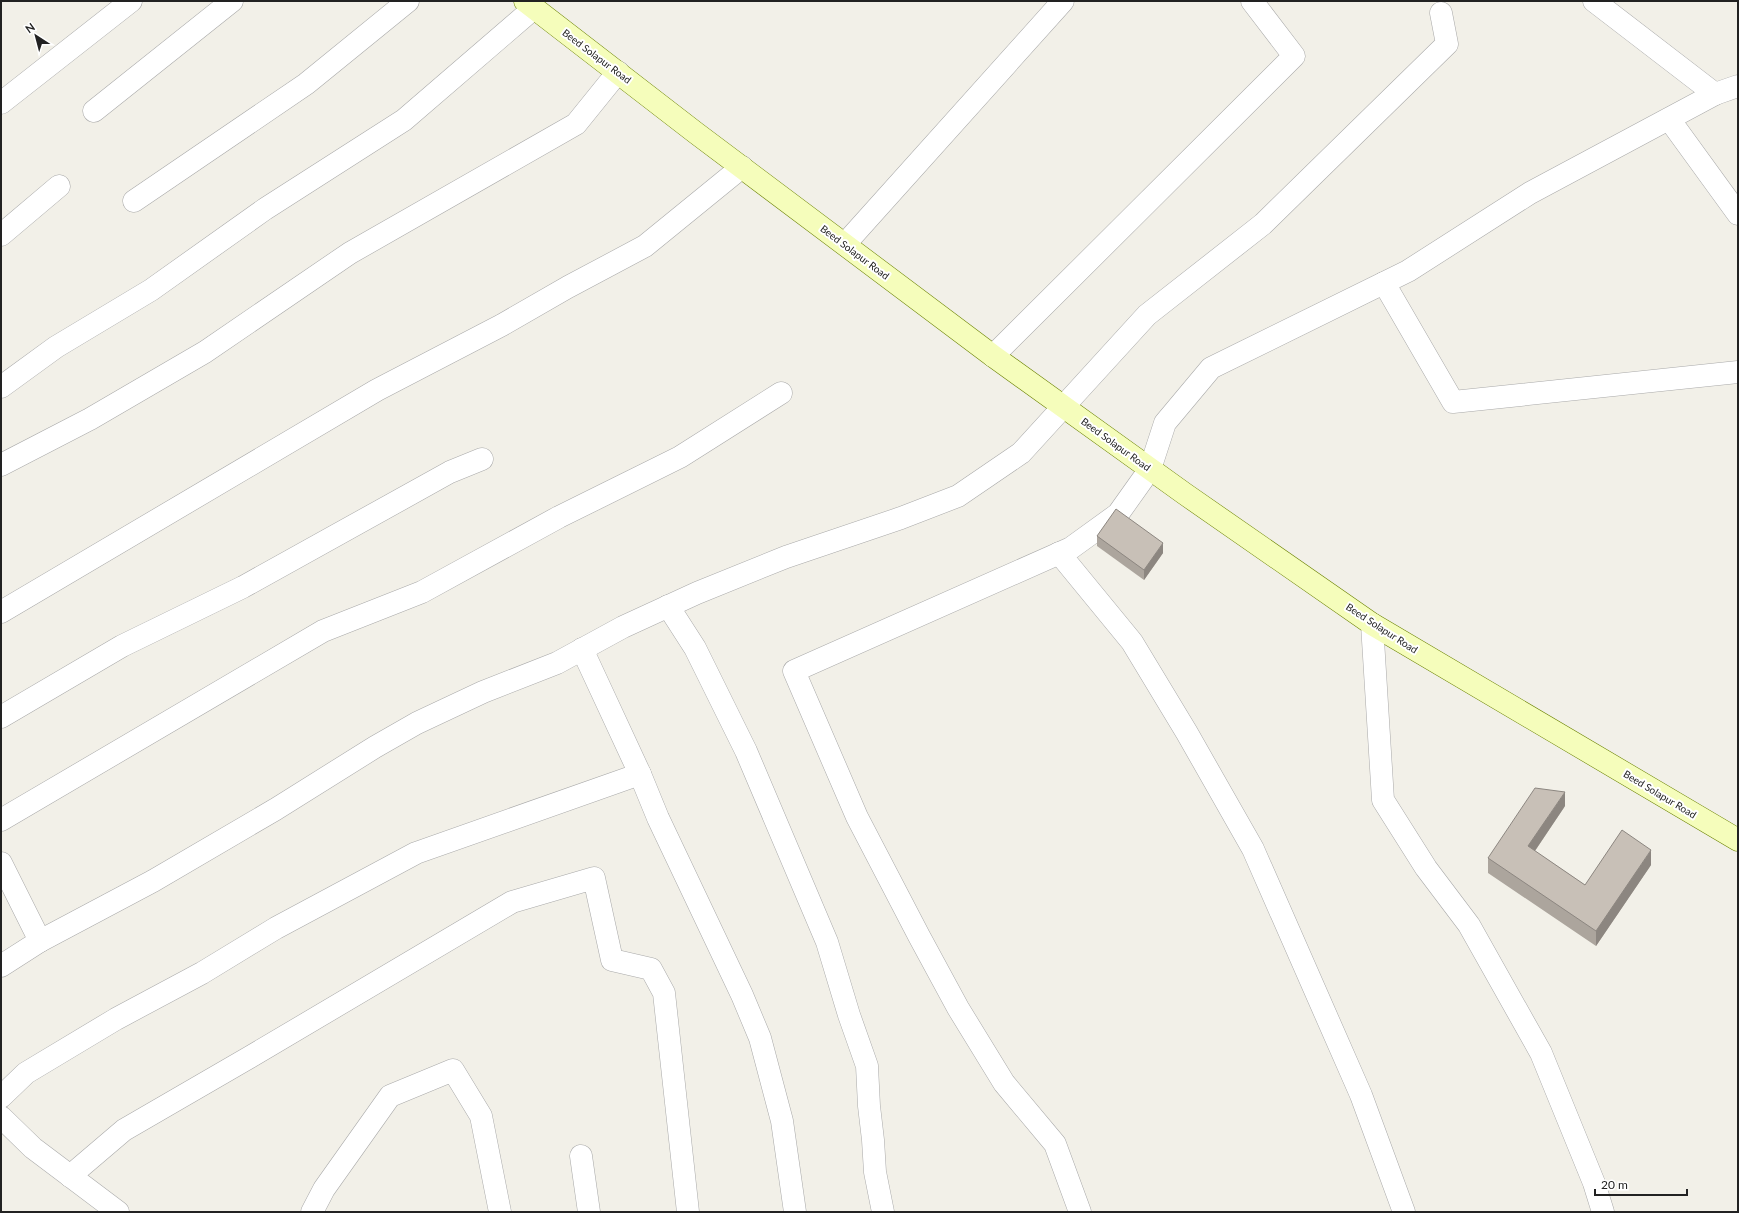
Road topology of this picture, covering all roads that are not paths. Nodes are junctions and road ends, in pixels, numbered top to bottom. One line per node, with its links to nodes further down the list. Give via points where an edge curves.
1 (130, 1): 12 (street)
2 (232, 1): 13 (street)
3 (408, 1): 17 (street, via 306,84)
4 (1062, 1): 20 (street)
5 (1252, 1): 22 (street, via 1294,56)
6 (1594, 1): 11 (street)
7 (530, 4): 9 (main road, Beed Solapur Road); 24 (street, via 404,120 265,209 152,290 56,347)
8 (1441, 13): 26 (street, via 1447,44 1263,224 1147,315)
9 (618, 72): 15 (main road, Beed Solapur Road); 28 (street, via 576,124 350,253 205,352 90,419)
10 (1738, 86): 11 (street)
11 (1715, 94): 14 (street)
12 (1, 103)
13 (94, 111)
14 (1669, 119): 18 (street); 21 (street, via 1530,193 1408,271)
15 (742, 167): 20 (main road, Beed Solapur Road); 32 (street, via 646,246 377,390)
16 (59, 186): 19 (street)
17 (134, 201)
18 (1738, 214)
19 (1, 234)
20 (845, 244): 22 (main road, Beed Solapur Road)
21 (1384, 283): 23 (street, via 1453,402); 29 (street, via 1211,368 1165,423)
22 (993, 356): 26 (main road, Beed Solapur Road)
23 (1738, 372)
24 (1, 387)
25 (781, 394): 37 (street, via 680,457 559,517 422,592 323,631)
26 (1063, 406): 29 (main road, Beed Solapur Road); 31 (street, via 1021,453 958,496 786,557)
27 (482, 459): 35 (street, via 450,472 243,587 122,646)
28 (1, 465)
29 (1150, 469): 30 (street, via 1118,514); 33 (main road, Beed Solapur Road)
30 (1059, 554): 53 (street, via 794,671 857,817 908,915 958,1008 1004,1083 1055,1144); 54 (street, via 1132,642 1254,849 1360,1095)
31 (668, 606): 34 (street); 52 (street, via 695,648 746,751 827,942 867,1066 875,1172)
32 (1, 612)
33 (1372, 624): 38 (main road, Beed Solapur Road); 55 (street, via 1383,800 1426,868 1469,925 1541,1053 1594,1183)
34 (582, 649): 36 (street); 40 (street, via 557,663 483,692 416,723 174,869)
35 (1, 717)
36 (640, 774): 42 (street, via 416,854 276,928 202,973 26,1072); 51 (street, via 760,1038 782,1121)
37 (1, 820)
38 (1738, 840)
39 (1, 863): 40 (street)
40 (40, 941): 41 (street)
41 (1, 966)
42 (1, 1097)
43 (1, 1117): 45 (street, via 34,1148)
44 (580, 1156): 49 (street)
45 (70, 1176): 46 (street); 50 (street, via 124,1130 512,902 594,878 612,960 651,970 664,993)
46 (118, 1212)
47 (312, 1212): 48 (street, via 324,1189 390,1096 453,1070 481,1116)
48 (500, 1212)
49 (589, 1212)
50 (688, 1212)
51 (795, 1212)
52 (883, 1212)
53 (1080, 1212)
54 (1404, 1212)
55 (1603, 1212)

